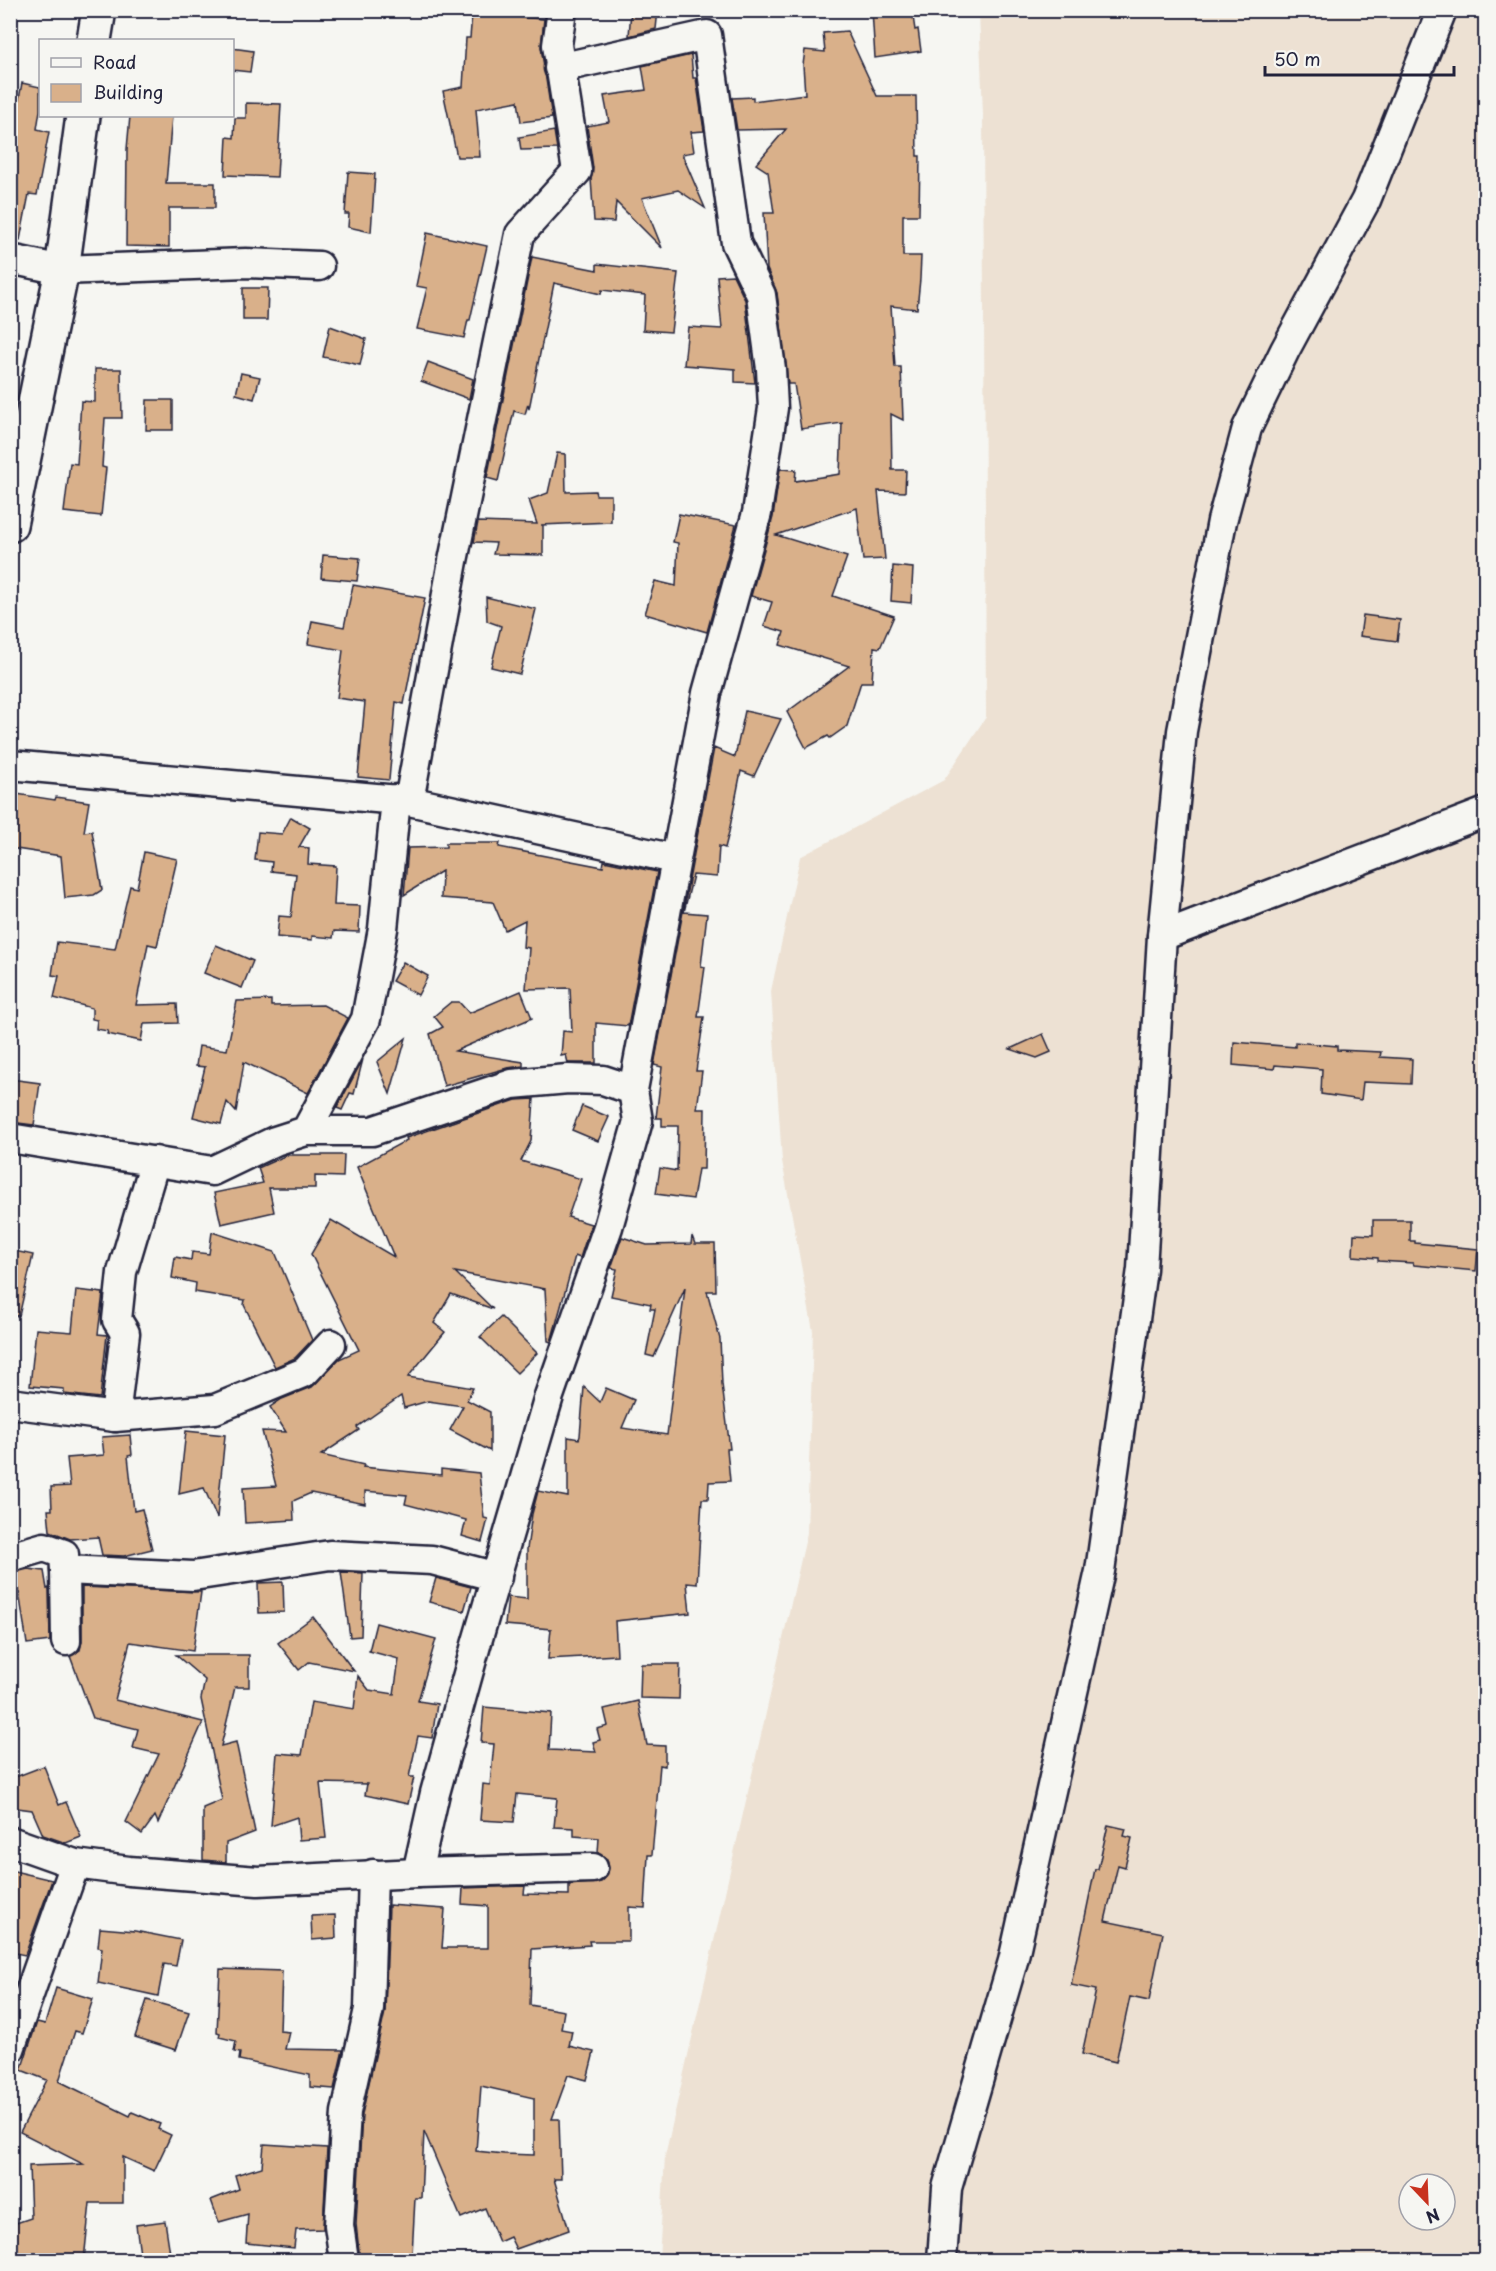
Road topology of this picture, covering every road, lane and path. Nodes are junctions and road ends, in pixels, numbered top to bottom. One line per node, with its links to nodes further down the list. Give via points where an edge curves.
1 (99, 10): 4 (main road)
2 (562, 10): 5 (street, via 557,45)
3 (1442, 10): 15 (street, via 1366,200 1247,428 1222,521 1182,731)
4 (94, 39)
5 (559, 68): 12 (street, via 577,171 520,234); 14 (street, via 707,35 736,243 761,295 771,369 770,431 757,513 707,693)
6 (83, 117): 9 (main road)
7 (10, 259): 9 (street)
8 (319, 266): 9 (street, via 246,263)
9 (62, 270): 10 (main road)
10 (10, 525)
11 (10, 765): 12 (street)
12 (403, 800): 14 (street); 17 (street, via 366,1019)
13 (1485, 812): 15 (street)
14 (675, 859): 16 (street)
15 (1162, 936): 34 (street, via 1142,1269 1100,1571 1013,1961 947,2188)
16 (633, 1090): 17 (street, via 603,1080 512,1084 372,1131); 25 (street, via 638,1120 608,1227 549,1396)
17 (306, 1131): 19 (street, via 212,1171)
18 (10, 1138): 19 (street)
19 (155, 1161): 22 (street, via 122,1272 117,1320 125,1333)
20 (331, 1344): 22 (street, via 305,1372 215,1409)
21 (10, 1403): 22 (street)
22 (115, 1418)
23 (10, 1557): 24 (street, via 44,1547 64,1554)
24 (65, 1570): 25 (street, via 193,1576 330,1555 432,1560); 26 (street)
25 (497, 1577): 30 (street, via 435,1793)
26 (66, 1641)
27 (10, 1841): 28 (street)
28 (75, 1864): 31 (street, via 258,1881); 32 (street)
29 (593, 1868): 30 (street)
30 (417, 1873): 31 (street)
31 (373, 1874): 33 (street, via 369,2009 346,2112 339,2225)
32 (10, 2049)
33 (344, 2260)
34 (942, 2260)

